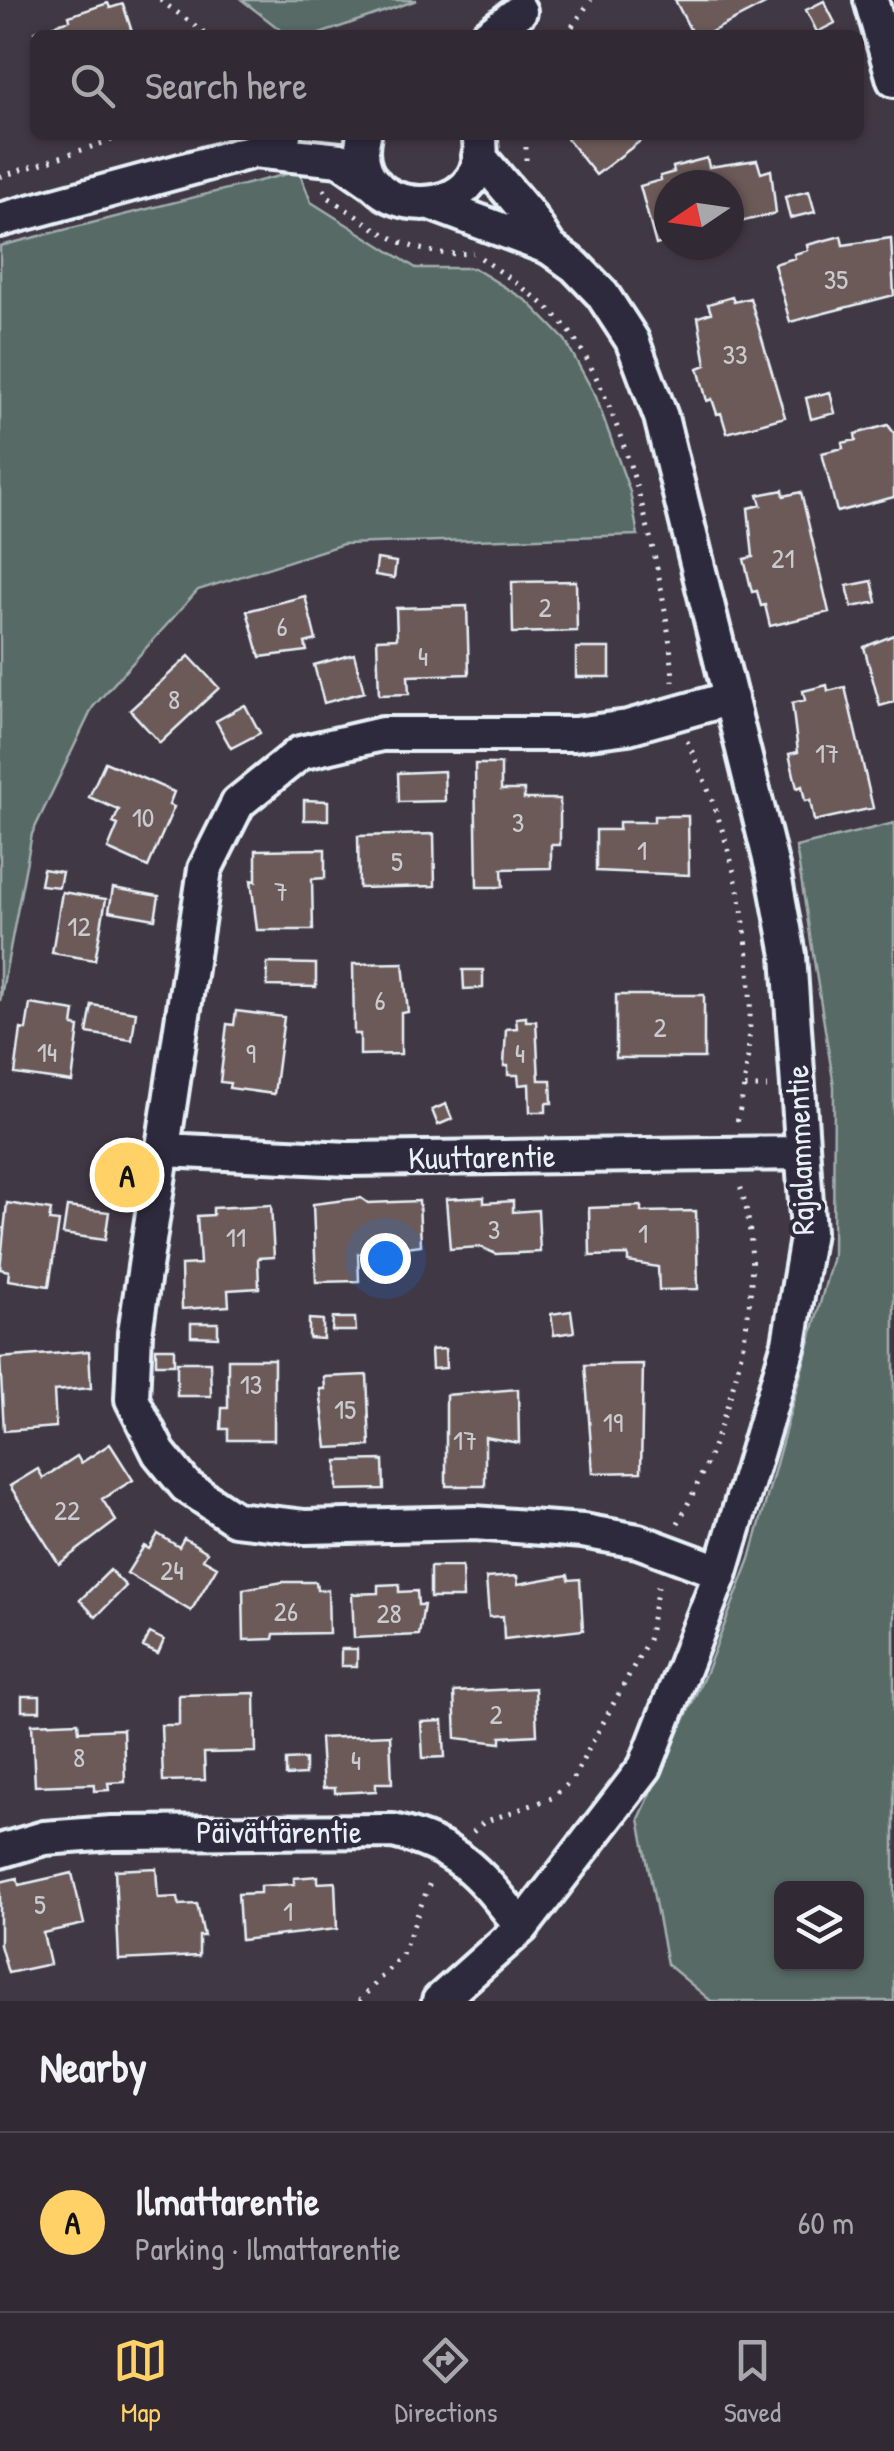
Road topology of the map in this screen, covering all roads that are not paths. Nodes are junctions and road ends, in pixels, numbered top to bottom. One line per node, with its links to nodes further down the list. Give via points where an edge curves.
1 (870, 0): 4 (street)
2 (520, 15): 3 (street)
3 (496, 30)
4 (894, 80)
5 (275, 140): 8 (street)
6 (364, 140): 9 (street, via 365,164)
7 (480, 142): 10 (street, via 463,188); 12 (street, Rajalammentie)
8 (254, 152): 9 (street, Rajalammentie, via 340,160); 11 (street)
9 (376, 185): 10 (street, Rajalammentie, via 409,204)
10 (432, 204): 12 (street, Rajalammentie)
11 (0, 220)
12 (550, 248): 13 (street, Rajalammentie, via 602,294 632,340 662,417)
13 (730, 698): 14 (street, via 574,734 382,734 300,753 284,765 238,802 205,869); 15 (street, Rajalammentie, via 789,956)
14 (163, 1150): 15 (street, Kuuttarentie, via 348,1159); 16 (street, via 135,1333 132,1398 159,1453 186,1486 236,1519 306,1527 474,1523 583,1531 638,1541)
15 (801, 1153): 16 (street, Rajalammentie, via 808,1232 789,1343)
16 (721, 1572): 18 (street, Rajalammentie, via 644,1767)
17 (0, 1851): 18 (street, Päivättärentie, via 44,1838 112,1833 393,1832 436,1841 454,1853)
18 (522, 1927): 19 (street, Rajalammentie)
19 (439, 2001)

